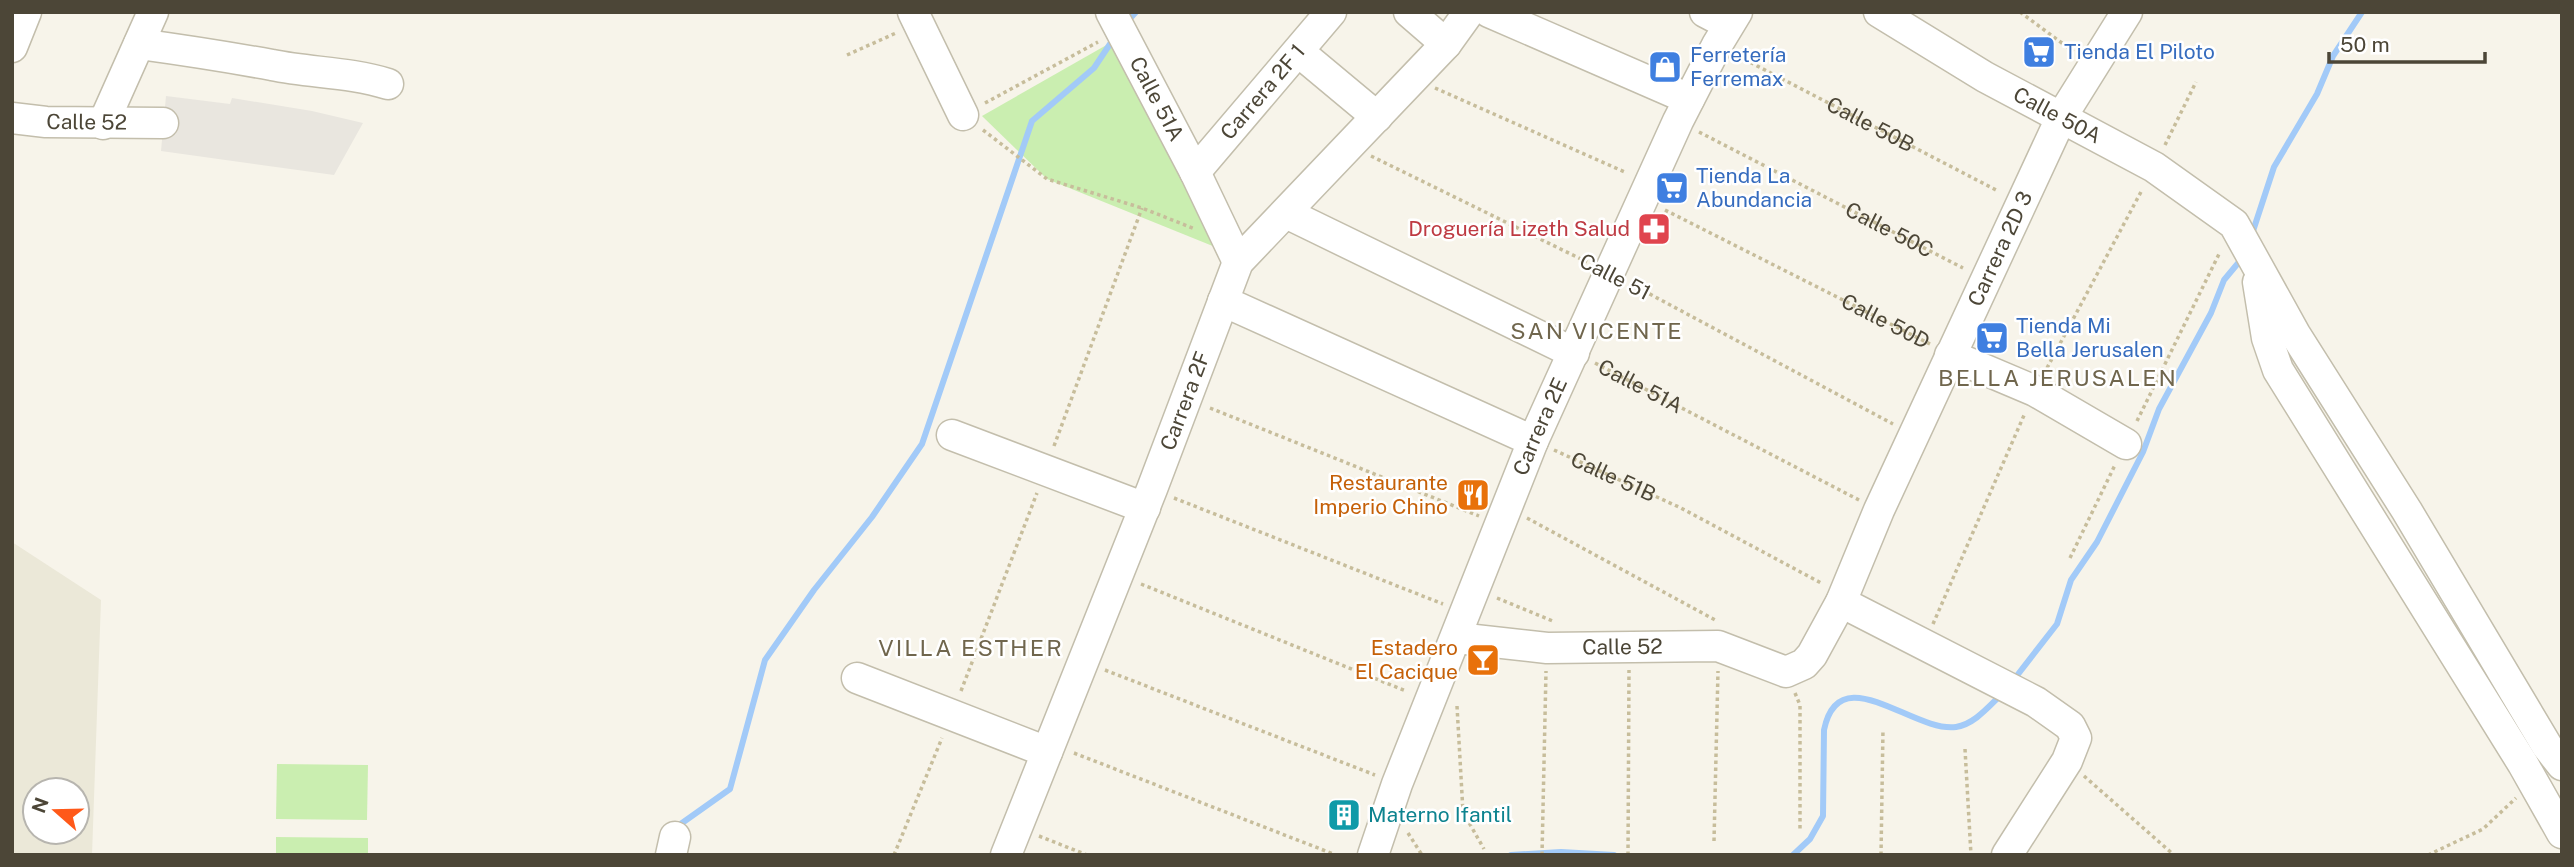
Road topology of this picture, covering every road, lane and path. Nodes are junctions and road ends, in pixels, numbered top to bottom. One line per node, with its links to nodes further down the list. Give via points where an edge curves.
1 (26, 12): 15 (street)
2 (153, 12): 13 (street)
3 (913, 12): 22 (street)
4 (1331, 12): 16 (street, Carrera 2F 1)
5 (1409, 12): 14 (street)
6 (1469, 12): 14 (street, Carrera 2F)
7 (1489, 12): 21 (street)
8 (1879, 12): 23 (street, Calle 50A, via 1985,77)
9 (2020, 12): 17 (path)
10 (2127, 12): 17 (street, Carrera 2D 3)
11 (1115, 21): 22 (path); 30 (street, Calle 51A)
12 (1721, 23): 21 (street, Carrera 2E); 32 (path, Calle 50B)
13 (139, 44): 20 (street, via 363,76); 27 (street)
14 (1446, 44): 18 (street, Carrera 2F)
15 (12, 47)
16 (1299, 52): 24 (street); 30 (street, Carrera 2F 1)
17 (2092, 66): 23 (street, Carrera 2D 3)
18 (1414, 79): 24 (street, Carrera 2F); 31 (path, Calle 50D)
19 (2196, 82): 29 (path)
20 (388, 84)
21 (1684, 110): 31 (street, Carrera 2E); 39 (path, Calle 50C)
22 (963, 115): 33 (path, via 1047,179)
23 (2062, 116): 29 (street, Calle 50A); 32 (street, Carrera 2D 3)
24 (1377, 117): 28 (street, Carrera 2F)
25 (12, 118): 27 (street, Calle 52)
26 (163, 123): 27 (street, Calle 52)
27 (103, 124)
28 (1349, 146): 34 (street, Carrera 2F); 38 (path, Calle 51)
29 (2154, 167): 35 (street, Calle 50A); 43 (path)
30 (1195, 172): 36 (street, Calle 51A)
31 (1648, 191): 38 (street, Carrera 2E); 42 (path, Calle 50D)
32 (2022, 204): 39 (street, Carrera 2D 3)
33 (1142, 208): 36 (path); 49 (path)
34 (1286, 213): 36 (street, Carrera 2F); 41 (street, Calle 51A)
35 (2234, 224): 37 (street); 48 (path)
36 (1234, 252): 40 (street, Carrera 2F)
37 (2255, 264): 70 (street); 72 (street, via 2267,338 2278,370)
38 (1610, 273): 41 (street, Carrera 2E); 46 (path, Calle 51)
39 (1987, 280): 42 (street, Carrera 2D 3)
40 (1223, 300): 44 (street, Carrera 2F); 47 (street)
41 (1574, 353): 47 (street, Carrera 2E); 51 (path, Calle 51A)
42 (1951, 355): 43 (street, Calle 50D); 46 (street, Carrera 2D 3)
43 (2035, 391): 48 (street, Calle 50D); 59 (path)
44 (1187, 399): 50 (street, Carrera 2F); 52 (path)
45 (952, 435): 49 (street)
46 (1914, 435): 51 (street, Carrera 2D 3)
47 (1533, 441): 52 (street, Carrera 2E); 55 (path, Calle 51B, via 1691,513 1829,588)
48 (2126, 444): 53 (path)
49 (1046, 469): 50 (street); 65 (path)
50 (1149, 498): 54 (street, Carrera 2F); 56 (path)
51 (1879, 510): 55 (street, Carrera 2D 3)
52 (1503, 516): 56 (street, Carrera 2E); 57 (path)
53 (2070, 558)
54 (1118, 575): 61 (street, Carrera 2F); 64 (path)
55 (1841, 602): 59 (street); 62 (street, Carrera 2D 3, via 1804,664)
56 (1466, 614): 58 (street, Calle 52); 58 (path); 64 (street, Carrera 2E)
57 (1721, 635): 60 (street, Calle 52); 62 (street, Calle 52); 76 (path)
58 (1556, 637): 60 (street, Calle 52); 83 (path)
59 (1923, 645): 69 (street, via 2036,702 2070,726)
60 (1629, 647): 84 (path)
61 (1083, 662): 67 (street, Carrera 2F); 71 (path)
62 (1786, 672): 74 (path, via 1800,705)
63 (857, 678): 65 (street)
64 (1444, 702): 71 (street, Carrera 2E); 77 (path, via 1464,812)
65 (952, 714): 67 (street); 78 (path)
66 (1883, 729): 85 (path)
67 (1049, 748): 73 (street, Carrera 2F); 81 (path)
68 (1965, 749): 86 (path)
69 (2071, 749): 87 (street); 88 (path)
70 (2562, 765)
71 (1397, 784): 82 (street, Carrera 2E)
72 (2537, 789): 75 (street); 89 (path, via 2511,801 2483,829)
73 (1017, 828): 79 (street, Carrera 2F); 80 (path)
74 (1800, 831)
75 (2562, 833)
76 (1714, 841)
77 (1483, 849)
78 (894, 855)
79 (1006, 855)
80 (1087, 855)
81 (1336, 855)
82 (1373, 855)
83 (1542, 855)
84 (1628, 855)
85 (1881, 855)
86 (1970, 855)
87 (2007, 855)
88 (2174, 855)
89 (2428, 855)

